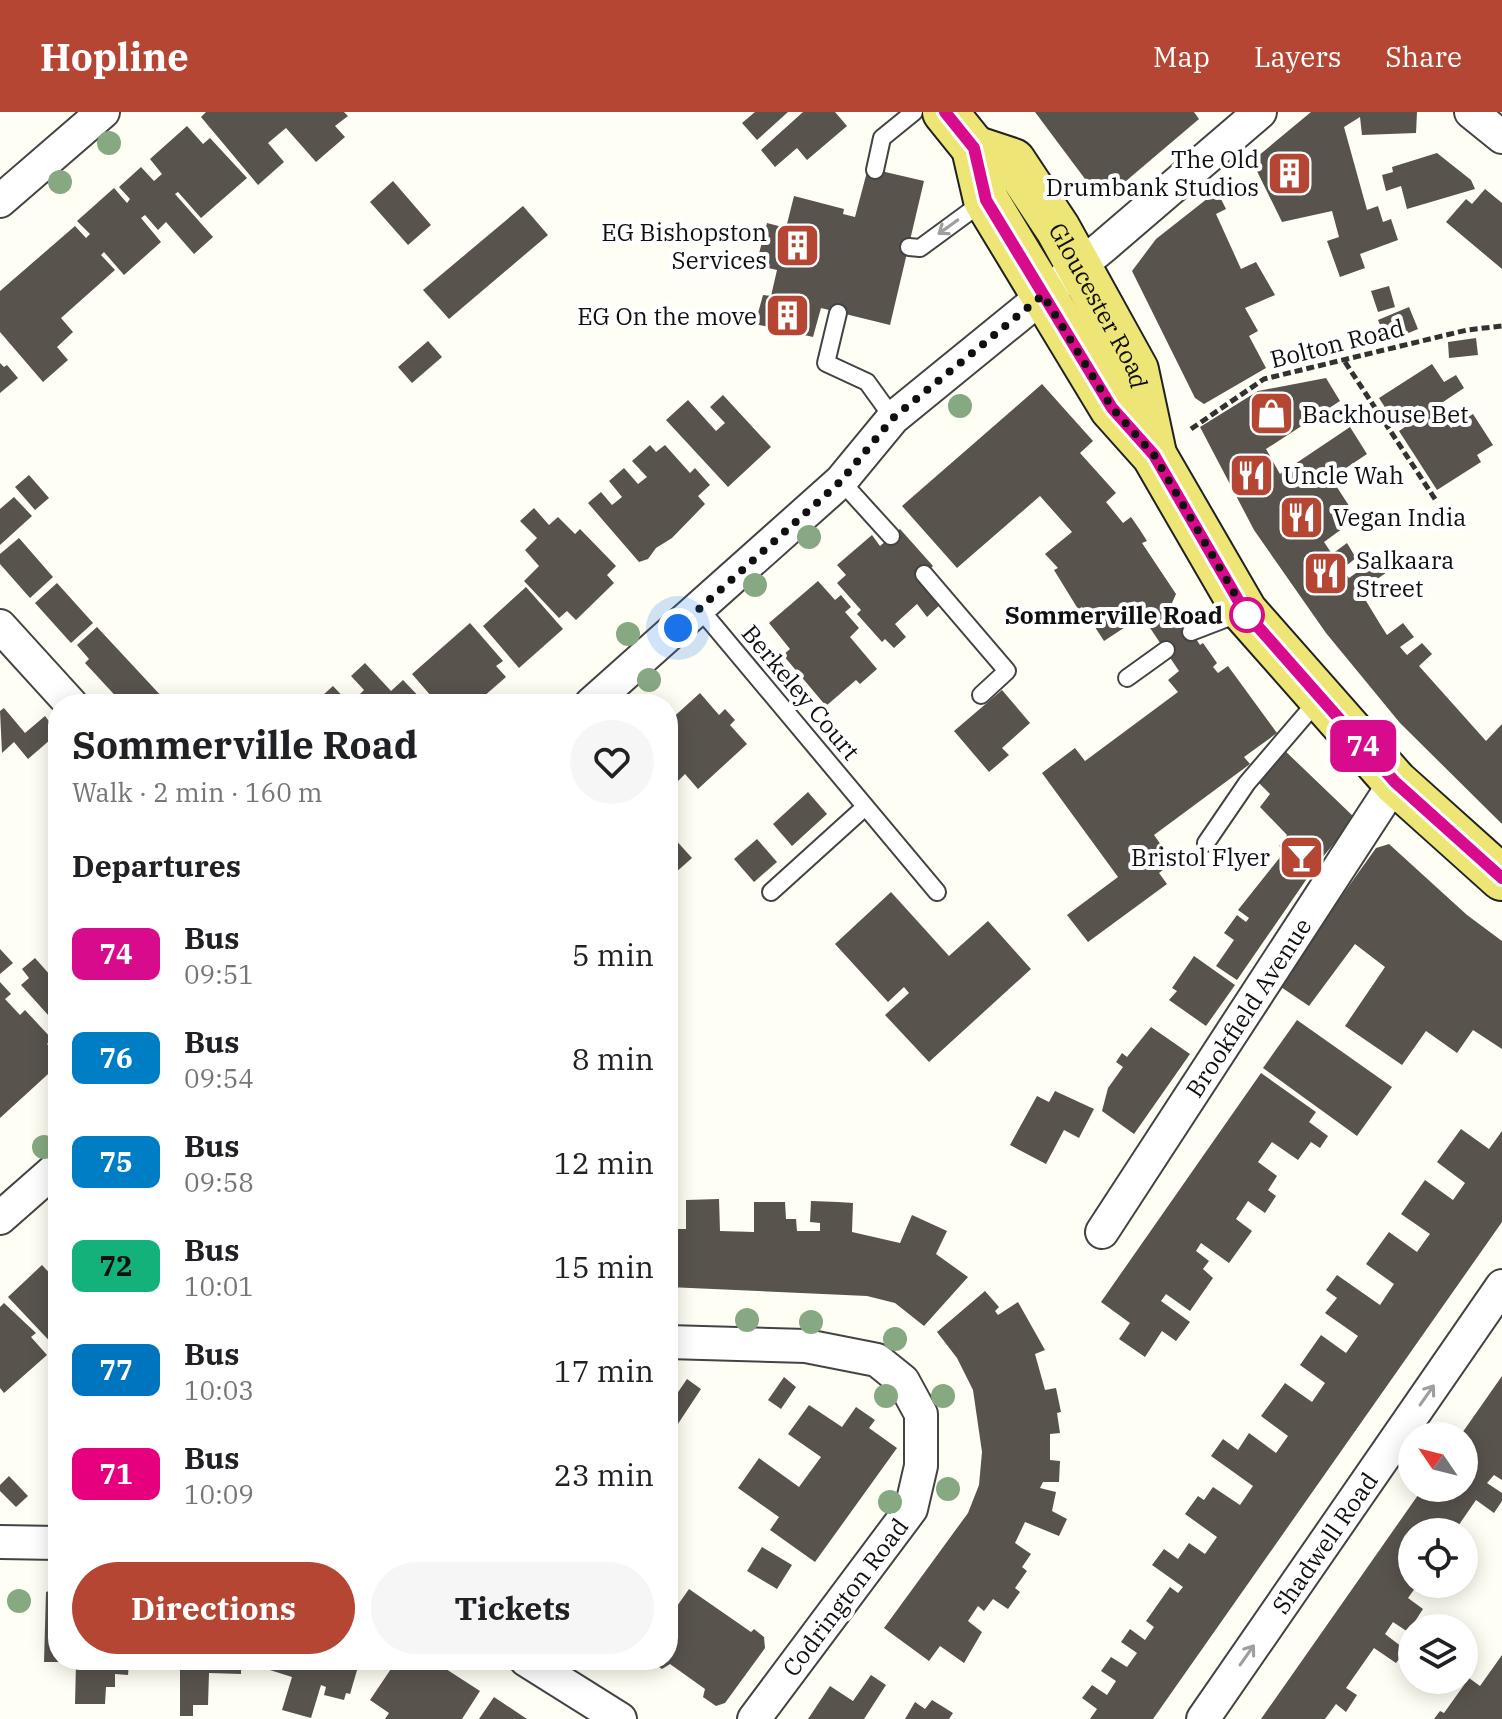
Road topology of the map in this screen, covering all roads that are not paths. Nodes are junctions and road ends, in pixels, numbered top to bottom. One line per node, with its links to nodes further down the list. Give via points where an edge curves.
1 (103, 112): 10 (street)
2 (914, 112): 8 (lane, via 882,138)
3 (945, 112): 7 (main road, Gloucester Road)
4 (1260, 112): 12 (street)
5 (1471, 112): 6 (street)
6 (1502, 137)
7 (974, 148): 9 (main road, Gloucester Road); 12 (main road, Gloucester Road, via 1013,161)
8 (875, 170)
9 (986, 200): 11 (lane, one-way to 11, via 920,248); 13 (main road, Gloucester Road)
10 (0, 201)
11 (909, 247)
12 (1079, 266): 13 (street); 16 (main road, Gloucester Road, via 1136,370)
13 (1043, 295): 15 (street); 16 (main road, Gloucester Road, via 1112,408)
14 (838, 313): 15 (lane, via 826,363 867,382)
15 (893, 418): 17 (street)
16 (1154, 455): 21 (main road, Gloucester Road)
17 (841, 481): 18 (lane); 20 (street)
18 (891, 536)
19 (924, 574): 28 (lane, via 1007,671)
20 (700, 609): 27 (street); 31 (lane, Berkeley Court)
21 (1245, 612): 23 (lane); 29 (main road, Gloucester Road)
22 (0, 626): 26 (street)
23 (1191, 632)
24 (1166, 650): 25 (lane)
25 (1127, 678)
26 (62, 694)
27 (602, 694)
28 (981, 695)
29 (1320, 698): 30 (main road, Gloucester Road); 32 (lane, via 1247,783)
30 (1395, 782): 33 (main road, Gloucester Road); 38 (street, Brookfield Avenue)
31 (865, 807): 34 (lane); 35 (lane, Berkeley Court)
32 (1206, 843)
33 (1502, 878)
34 (771, 892)
35 (937, 892)
36 (48, 1176): 37 (street)
37 (0, 1218)
38 (1102, 1232)
39 (1502, 1286): 46 (street, Shadwell Road, one-way to 39)
40 (678, 1342): 45 (street, Codrington Road, via 806,1346 877,1360 903,1381 921,1414 921,1466 911,1509)
41 (0, 1542): 42 (street)
42 (48, 1543)
43 (542, 1670): 44 (street)
44 (620, 1719)
45 (754, 1719)
46 (1203, 1719)

